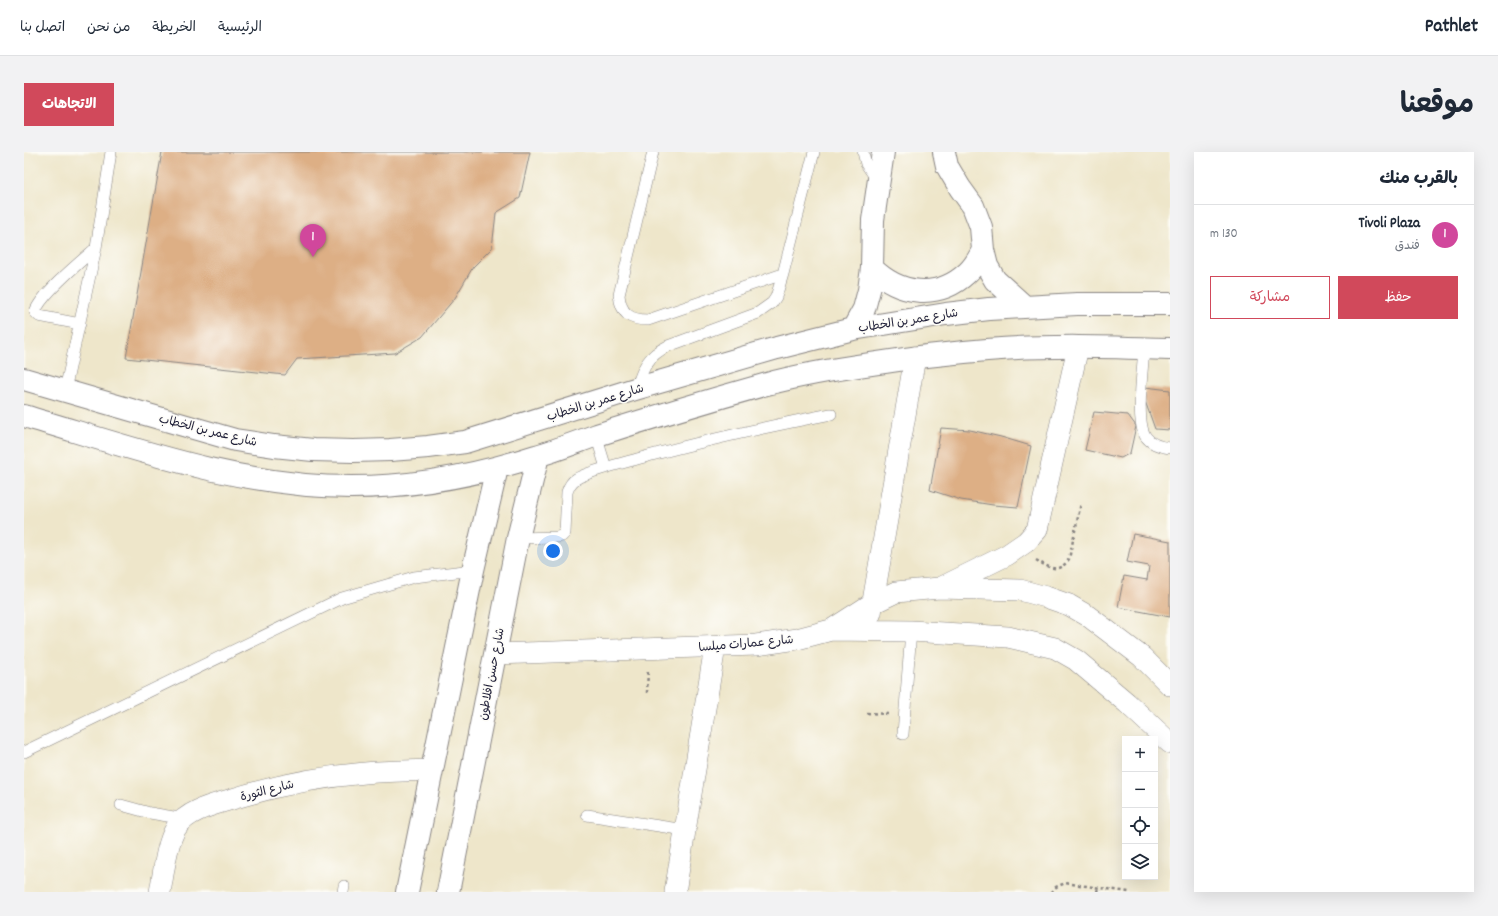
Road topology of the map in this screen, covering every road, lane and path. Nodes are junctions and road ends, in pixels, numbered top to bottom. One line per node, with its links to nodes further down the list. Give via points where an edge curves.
1 (111, 152): 8 (lane)
2 (653, 152): 11 (lane, via 619,294 624,311 631,317 648,320)
3 (814, 152): 11 (lane)
4 (863, 152): 7 (lane, via 866,164)
5 (883, 152): 7 (street)
6 (944, 152): 9 (street, via 950,171 973,206 981,227)
7 (878, 180): 10 (street, via 873,220)
8 (96, 248): 14 (lane); 14 (lane, via 44,296 35,312 39,316)
9 (983, 250): 10 (street, via 968,272 957,281 932,290 906,289 893,284); 13 (street, via 987,266 995,280)
10 (872, 268): 15 (street, via 864,309)
11 (784, 274): 21 (lane, via 772,304 758,314 659,350 645,364)
12 (1170, 304): 13 (street, شارع عمر بن الخطاب)
13 (1025, 307): 15 (street, شارع عمر بن الخطاب, via 946,314)
14 (80, 324): 22 (lane)
15 (853, 329): 21 (street, شارع عمر بن الخطاب)
16 (1078, 346): 17 (street); 19 (street); 32 (street, via 1040,521 1037,530)
17 (1144, 348): 18 (street); 26 (lane, via 1144,405 1141,425 1147,438 1156,445)
18 (1170, 349)
19 (915, 357): 25 (street, via 842,368 770,383); 35 (street)
20 (24, 379): 22 (street, شارع عمر بن الخطاب)
21 (635, 389): 22 (street, شارع عمر بن الخطاب, via 466,442 353,451 298,449 234,440)
22 (65, 390)
23 (831, 414): 29 (lane, via 676,448)
24 (24, 416): 28 (street, via 206,469 304,485 351,487 400,484 450,478)
25 (596, 435): 27 (street); 29 (lane)
26 (1170, 448)
27 (538, 456): 28 (street); 31 (street, شارع حسن افلاطون)
28 (497, 468): 33 (street)
29 (606, 468): 31 (lane, via 577,478 569,486 566,528 562,536)
30 (1081, 503): 32 (path, via 1069,560 1064,566 1048,568)
31 (518, 538): 40 (street, شارع حسن افلاطون)
32 (1017, 549): 34 (street)
33 (473, 570): 46 (lane, via 414,577 342,598); 47 (street)
34 (939, 588): 35 (street, شارع عمارات ميلسا, via 896,592); 41 (street, شارع عمارات ميلسا, via 1020,590 1069,605 1088,616 1142,657)
35 (873, 603): 36 (street, شارع عمارات ميلسا); 37 (street)
36 (831, 630): 37 (street); 39 (street, شارع عمارات ميلسا, via 797,639)
37 (868, 631): 38 (street)
38 (911, 631): 43 (lane); 45 (street, via 1008,637 1055,648 1076,660)
39 (715, 647): 40 (street, شارع عمارات ميلسا); 51 (street)
40 (495, 654): 55 (street, شارع حسن افلاطون)
41 (1170, 685)
42 (867, 713): 43 (path)
43 (904, 715): 44 (lane)
44 (903, 734)
45 (1170, 743)
46 (24, 752)
47 (432, 770): 50 (street, شارع الثورة, via 367,773 293,783 212,805); 54 (street)
48 (122, 805): 50 (lane, via 150,814)
49 (588, 815): 51 (lane)
50 (185, 819): 53 (street, شارع الثورة, via 177,827 170,841)
51 (685, 830): 56 (street)
52 (1098, 888): 57 (path, via 1065,883); 58 (path); 59 (path)
53 (160, 892)
54 (407, 892)
55 (448, 892)
56 (675, 892)
57 (1051, 892)
58 (1097, 892)
59 (1128, 892)

